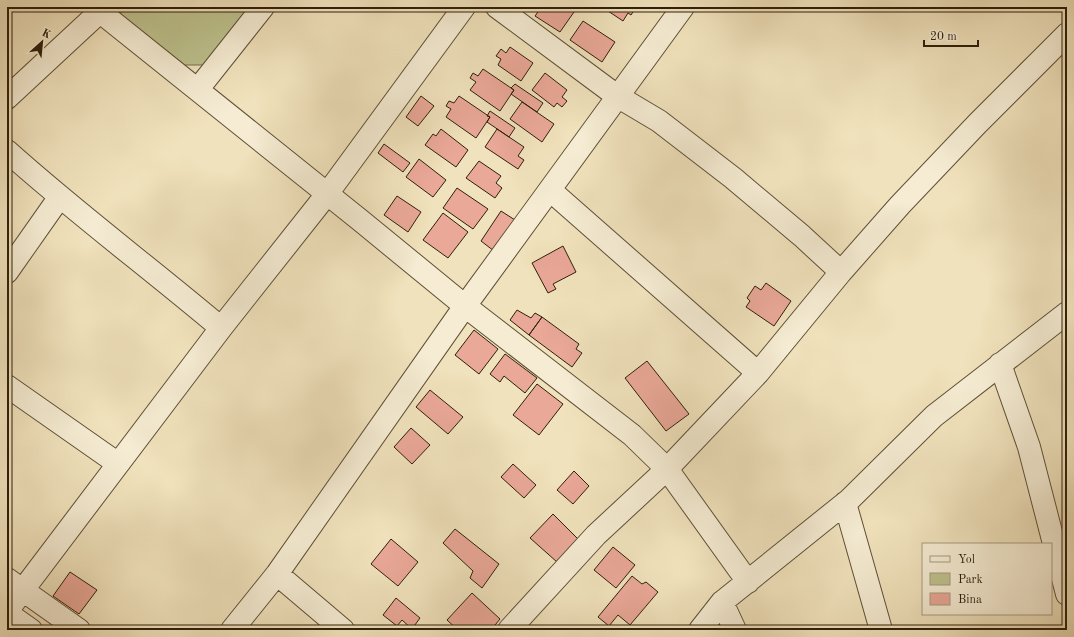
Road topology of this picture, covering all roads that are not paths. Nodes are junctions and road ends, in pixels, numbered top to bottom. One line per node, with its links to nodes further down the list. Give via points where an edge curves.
1 (263, 7): 7 (street)
2 (464, 7): 12 (street)
3 (497, 7): 8 (street)
4 (683, 7): 8 (street)
5 (100, 8): 7 (street); 9 (street)
6 (1067, 34): 15 (street, via 900,205)
7 (198, 89): 12 (street)
8 (617, 96): 11 (street); 15 (street, via 659,121 733,178)
9 (7, 98)
10 (7, 151): 13 (street)
11 (550, 190): 16 (street); 20 (street)
12 (327, 194): 16 (street); 18 (street)
13 (60, 198): 14 (street); 18 (street)
14 (7, 272)
15 (841, 272): 20 (street)
16 (465, 306): 23 (street, via 632,435); 25 (street)
17 (1067, 313): 19 (street)
18 (221, 328): 22 (street)
19 (1000, 364): 24 (street, via 934,416); 28 (street, via 1029,447)
20 (758, 373): 23 (street)
21 (7, 386): 22 (street)
22 (117, 463): 27 (street)
23 (667, 469): 26 (street); 35 (street, via 596,535)
24 (845, 503): 26 (street); 38 (street)
25 (277, 574): 33 (street); 34 (street)
26 (748, 582): 29 (street)
27 (15, 585): 30 (street); 32 (street)
28 (1067, 594)
29 (722, 602): 36 (street); 37 (street)
30 (7, 612): 31 (street)
31 (31, 630)
32 (78, 630)
33 (232, 630)
34 (343, 630)
35 (509, 630)
36 (700, 630)
37 (735, 630)
38 (881, 630)

